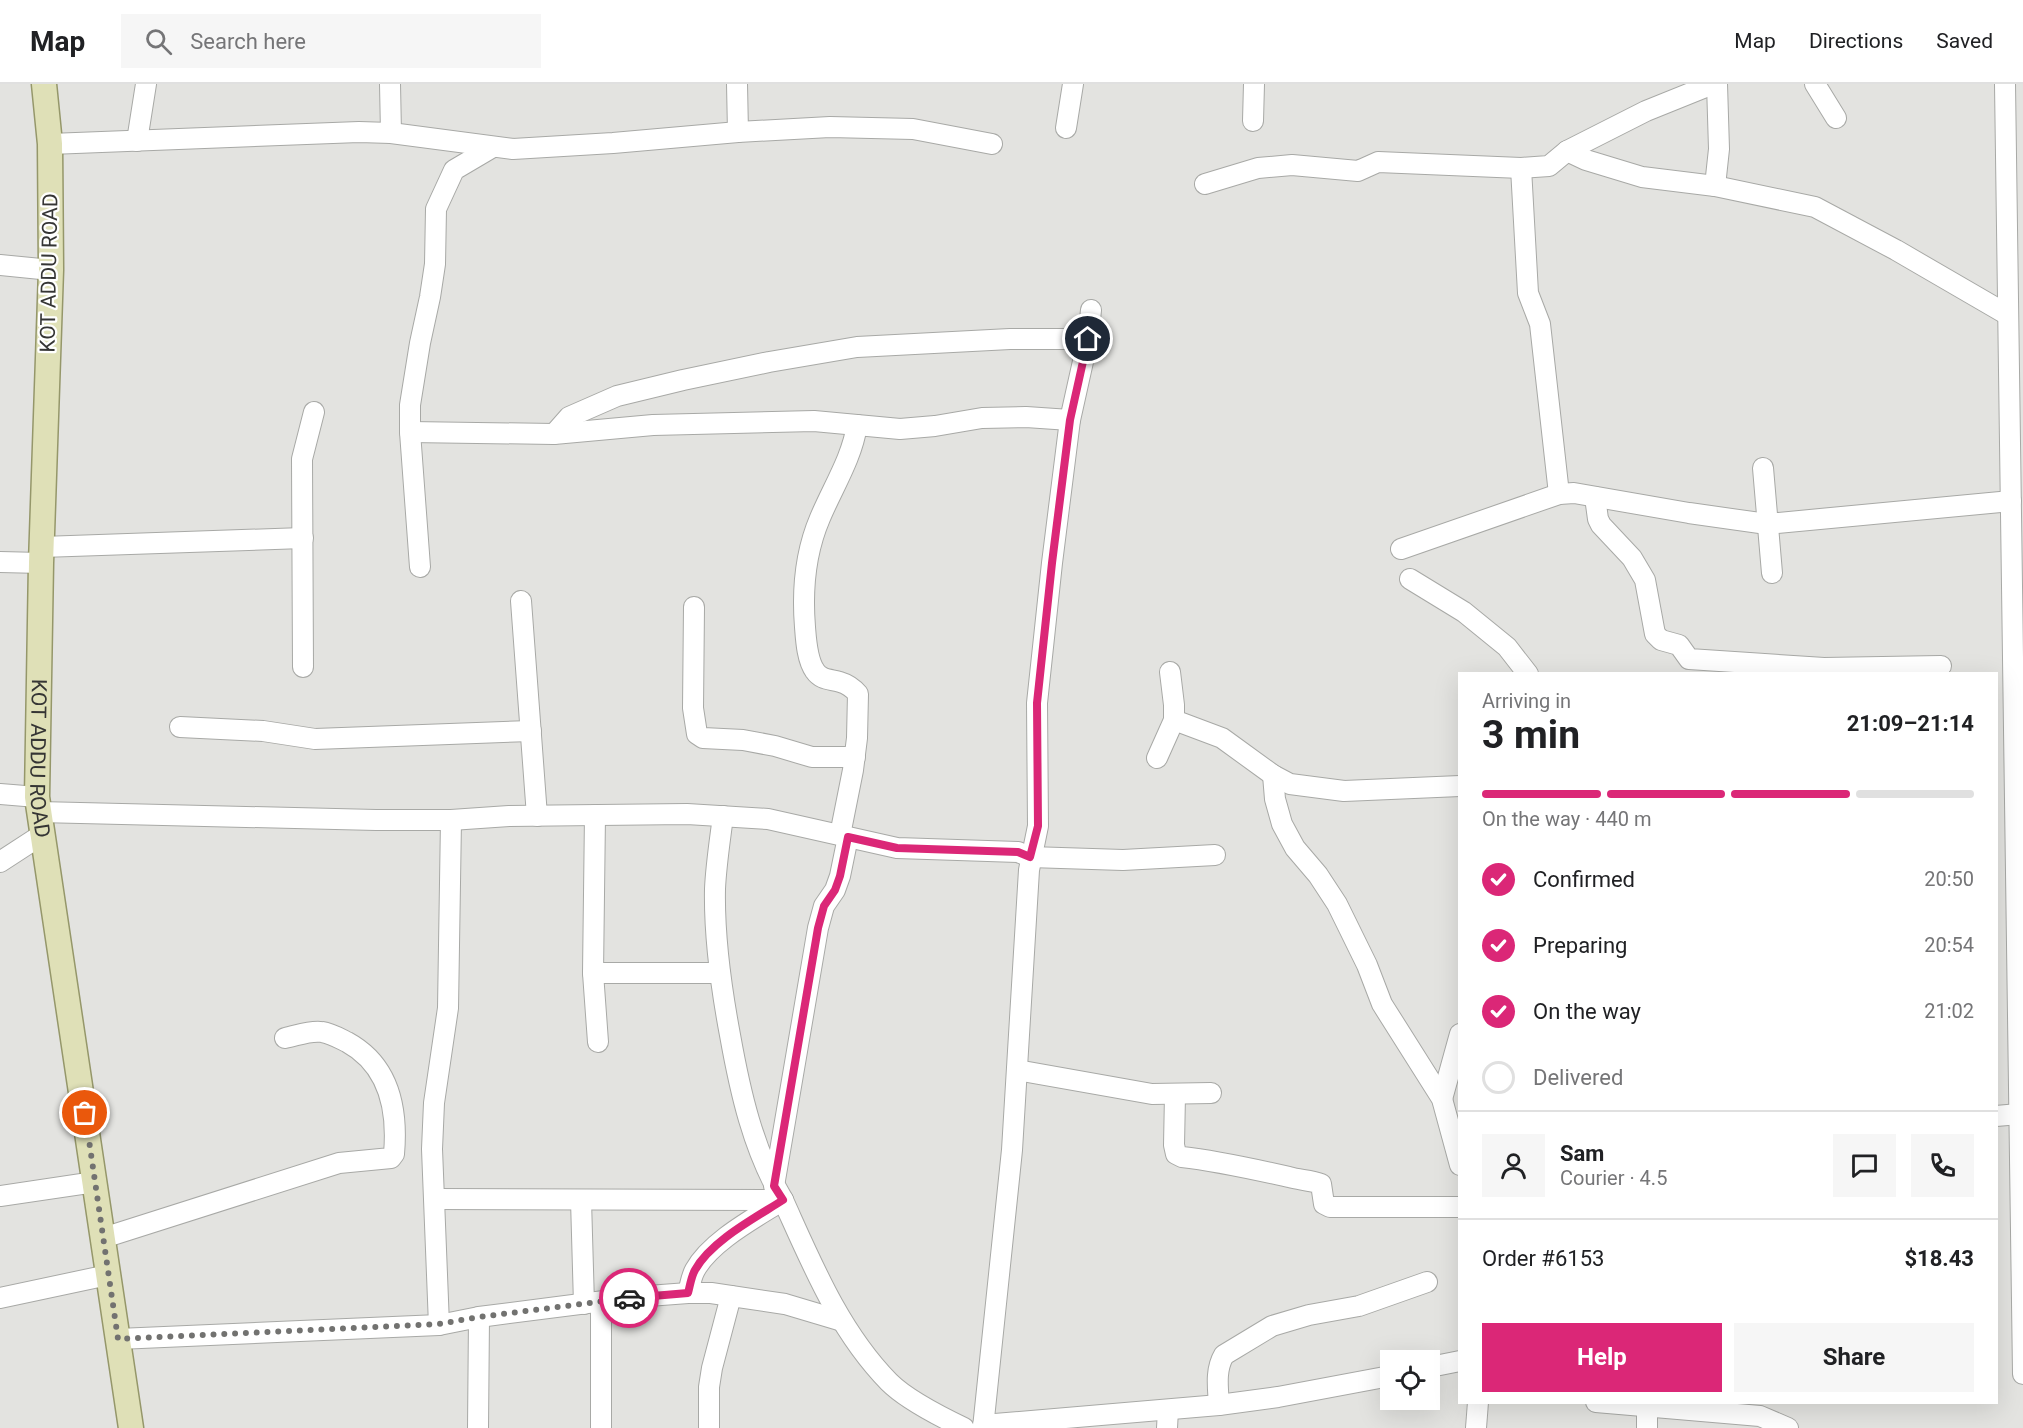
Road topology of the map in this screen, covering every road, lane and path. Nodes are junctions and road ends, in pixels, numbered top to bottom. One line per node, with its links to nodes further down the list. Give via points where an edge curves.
1 (44, 84): 17 (main road, KOT ADDU ROAD)
2 (146, 84): 16 (street)
3 (390, 84): 15 (street)
4 (737, 84): 14 (street)
5 (1073, 84): 13 (street)
6 (1254, 84): 12 (street)
7 (1713, 84): 20 (street, via 1646,111)
8 (1718, 84): 23 (street)
9 (1815, 84): 11 (street)
10 (2005, 84): 27 (street)
11 (1836, 118)
12 (1253, 121)
13 (1066, 128)
14 (738, 132): 18 (street, via 830,127 913,129); 19 (street, via 524,149)
15 (391, 133): 16 (street); 19 (street)
16 (137, 141): 17 (street)
17 (50, 144): 25 (main road, KOT ADDU ROAD)
18 (992, 144)
19 (494, 147): 32 (street, via 454,170 436,209 435,264 410,405)
20 (1567, 151): 21 (street, via 1549,166); 23 (street, via 1641,177)
21 (1521, 168): 22 (street, via 1378,162 1358,171 1292,165 1258,168); 35 (street, via 1528,293 1540,324)
22 (1205, 184)
23 (1715, 186): 27 (street, via 1815,207)
24 (0, 265): 25 (street)
25 (51, 270): 41 (main road, KOT ADDU ROAD)
26 (1091, 310): 28 (street)
27 (2008, 315): 37 (street)
28 (1088, 339): 30 (street); 33 (street, via 857,347 769,362 617,396 569,417)
29 (314, 412): 39 (street, via 302,459)
30 (1070, 420): 31 (street, via 982,418 900,429); 68 (street, via 1037,703 1038,826)
31 (857, 425): 33 (street, via 814,421 653,425); 55 (street, via 855,442 811,540 803,598 811,666 826,680 851,686 858,694)
32 (410, 432): 33 (street); 43 (street)
33 (554, 434)
34 (1763, 468): 38 (street)
35 (1558, 494): 36 (street); 40 (street)
36 (1595, 497): 38 (street); 48 (street, via 1601,525 1632,558 1645,580 1655,634 1679,645 1689,659 1824,668)
37 (2011, 501): 38 (street); 57 (street)
38 (1767, 524): 44 (street)
39 (303, 538): 41 (street); 49 (street)
40 (1401, 549)
41 (41, 555): 42 (street); 61 (main road, KOT ADDU ROAD)
42 (0, 562)
43 (420, 567)
44 (1772, 573)
45 (1410, 579): 51 (street, via 1464,612 1507,647)
46 (521, 601): 54 (street)
47 (694, 607): 55 (street, via 693,708 697,734 703,738 775,746 812,757)
48 (1941, 666)
49 (303, 667)
50 (1170, 672): 52 (street)
51 (1526, 672)
52 (1174, 720): 56 (street); 58 (street, via 1221,738)
53 (180, 727): 54 (street, via 263,731 315,739)
54 (531, 731): 63 (street)
55 (855, 757): 66 (street)
56 (1157, 758)
57 (2005, 765): 79 (street)
58 (1273, 775): 59 (street, via 1290,784 1344,791); 78 (street, via 1282,824 1337,904 1382,1004)
59 (1458, 786)
60 (0, 794): 61 (street)
61 (40, 814): 65 (street); 69 (street); 82 (main road, KOT ADDU ROAD)
62 (595, 815): 63 (street); 64 (street); 70 (street)
63 (537, 816): 65 (street)
64 (723, 816): 66 (street, via 768,819); 71 (street, via 715,888)
65 (451, 820): 85 (street, via 448,1008 434,1103)
66 (844, 836): 68 (street, via 897,848 1018,852); 83 (street, via 840,876 824,906 818,928)
67 (1215, 855): 68 (street, via 1123,860)
68 (1030, 857): 75 (street)
69 (0, 862)
70 (592, 973): 71 (street); 74 (street)
71 (720, 973): 83 (street, via 742,1096)
72 (285, 1038): 88 (street, via 321,1031 358,1048 374,1062 383,1077 395,1117 392,1158 339,1164)
73 (1458, 1041): 78 (street)
74 (598, 1042)
75 (1017, 1070): 77 (street); 109 (street, via 1012,1150)
76 (1211, 1093): 77 (street)
77 (1175, 1095): 87 (street, via 1174,1145 1176,1154 1182,1157 1315,1181 1321,1184 1324,1204 1330,1208)
78 (1442, 1099): 81 (street)
79 (2019, 1114): 80 (street); 101 (street)
80 (1998, 1116)
81 (1458, 1158)
82 (95, 1182): 84 (street); 88 (main road, KOT ADDU ROAD)
83 (778, 1193): 86 (street); 91 (street, via 706,1255 694,1271); 96 (street)
84 (0, 1196)
85 (436, 1199): 86 (street); 97 (street)
86 (581, 1200): 94 (street)
87 (1458, 1207)
88 (103, 1238): 89 (main road, KOT ADDU ROAD)
89 (108, 1275): 93 (street); 98 (main road, KOT ADDU ROAD)
90 (1427, 1282): 105 (street, via 1359,1306 1272,1326 1224,1355 1218,1374)
91 (688, 1293): 92 (street); 94 (street)
92 (731, 1296): 96 (street, via 785,1304); 113 (street, via 712,1368)
93 (0, 1298)
94 (593, 1303): 95 (street); 112 (street)
95 (479, 1317): 97 (street); 111 (street)
96 (842, 1321): 109 (street, via 891,1383 935,1414)
97 (439, 1324): 98 (street)
98 (118, 1339): 110 (main road, KOT ADDU ROAD)
99 (1458, 1361): 100 (street)
100 (1440, 1365)
101 (2023, 1374)
102 (1380, 1378): 105 (street)
103 (1478, 1404): 114 (street)
104 (1616, 1404): 106 (street)
105 (1219, 1405): 108 (street)
106 (1647, 1407): 107 (street); 115 (street)
107 (1760, 1409): 116 (street)
108 (1167, 1419): 109 (street)
109 (976, 1427)
110 (131, 1428)
111 (478, 1428)
112 (601, 1428)
113 (710, 1428)
114 (1476, 1428)
115 (1647, 1428)
116 (1788, 1428)

